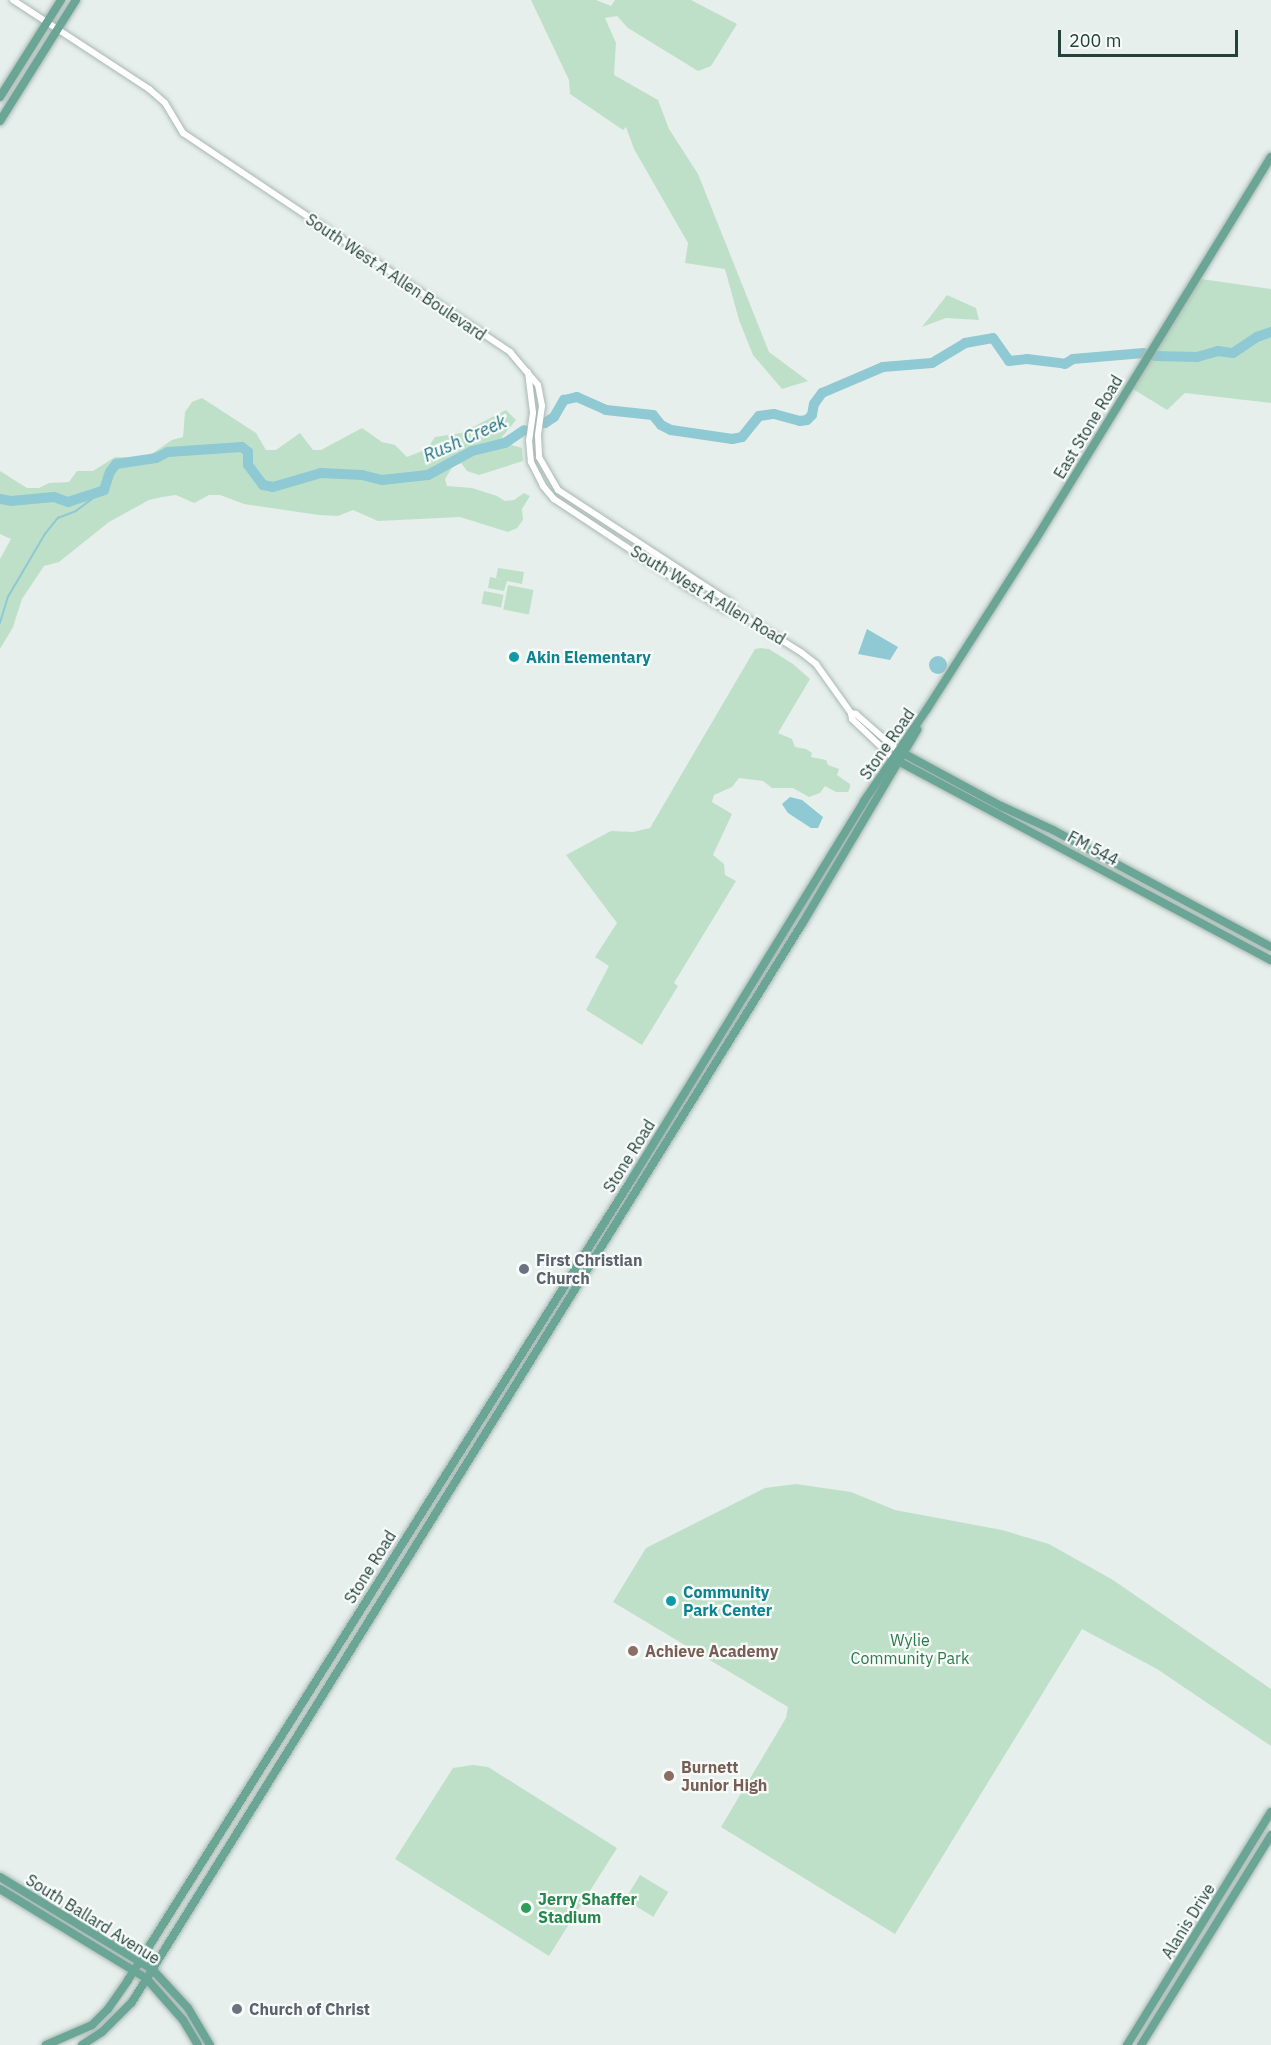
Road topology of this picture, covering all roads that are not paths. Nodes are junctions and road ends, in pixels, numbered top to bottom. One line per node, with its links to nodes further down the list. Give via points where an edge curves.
1 (13, 0): 4 (street, South West A Allen Boulevard)
2 (61, 0): 4 (main road)
3 (76, 0): 5 (main road)
4 (48, 21): 5 (street, South West A Allen Boulevard); 6 (main road)
5 (58, 27): 7 (main road); 9 (street, South West A Allen Boulevard, via 149,89 165,103 183,133 510,352)
6 (0, 97)
7 (0, 121)
8 (1271, 158): 11 (main road, East Stone Road)
9 (528, 372): 10 (street, South West A Allen Boulevard, via 538,385 542,402 539,457 558,490 730,602); 10 (street, South West A Allen Road, via 533,408 531,462 554,499 687,587 726,610)
10 (737, 612): 12 (street, South West A Allen Road, via 816,664 851,713)
11 (927, 710): 12 (main road, Stone Road)
12 (899, 756): 13 (main road, Stone Road); 14 (main road, Stone Road); 15 (main road, FM 544, via 1053,830); 16 (main road, FM 544, via 1014,824)
13 (848, 828): 14 (main road); 17 (main road, Stone Road)
14 (857, 833): 18 (main road, Stone Road)
15 (1271, 947)
16 (1271, 960)
17 (729, 1020): 18 (main road); 23 (main road, Stone Road)
18 (739, 1025): 24 (main road, Stone Road)
19 (1271, 1812): 30 (main road, Alanis Drive)
20 (1271, 1835): 31 (main road, Alanis Drive)
21 (0, 1877): 23 (main road, South Ballard Avenue)
22 (0, 1889): 23 (main road, South Ballard Avenue)
23 (137, 1966): 24 (main road, South Ballard Avenue); 25 (main road, South Ballard Avenue); 26 (main road, Stone Road, via 108,2009 92,2025)
24 (152, 1969): 25 (main road, Stone Road); 29 (main road, South Ballard Avenue, via 188,2008)
25 (146, 1978): 27 (main road, Stone Road, via 125,2011); 28 (main road, South Ballard Avenue, via 183,2020)
26 (46, 2045)
27 (82, 2045)
28 (198, 2045)
29 (210, 2045)
30 (1127, 2045)
31 (1141, 2045)

